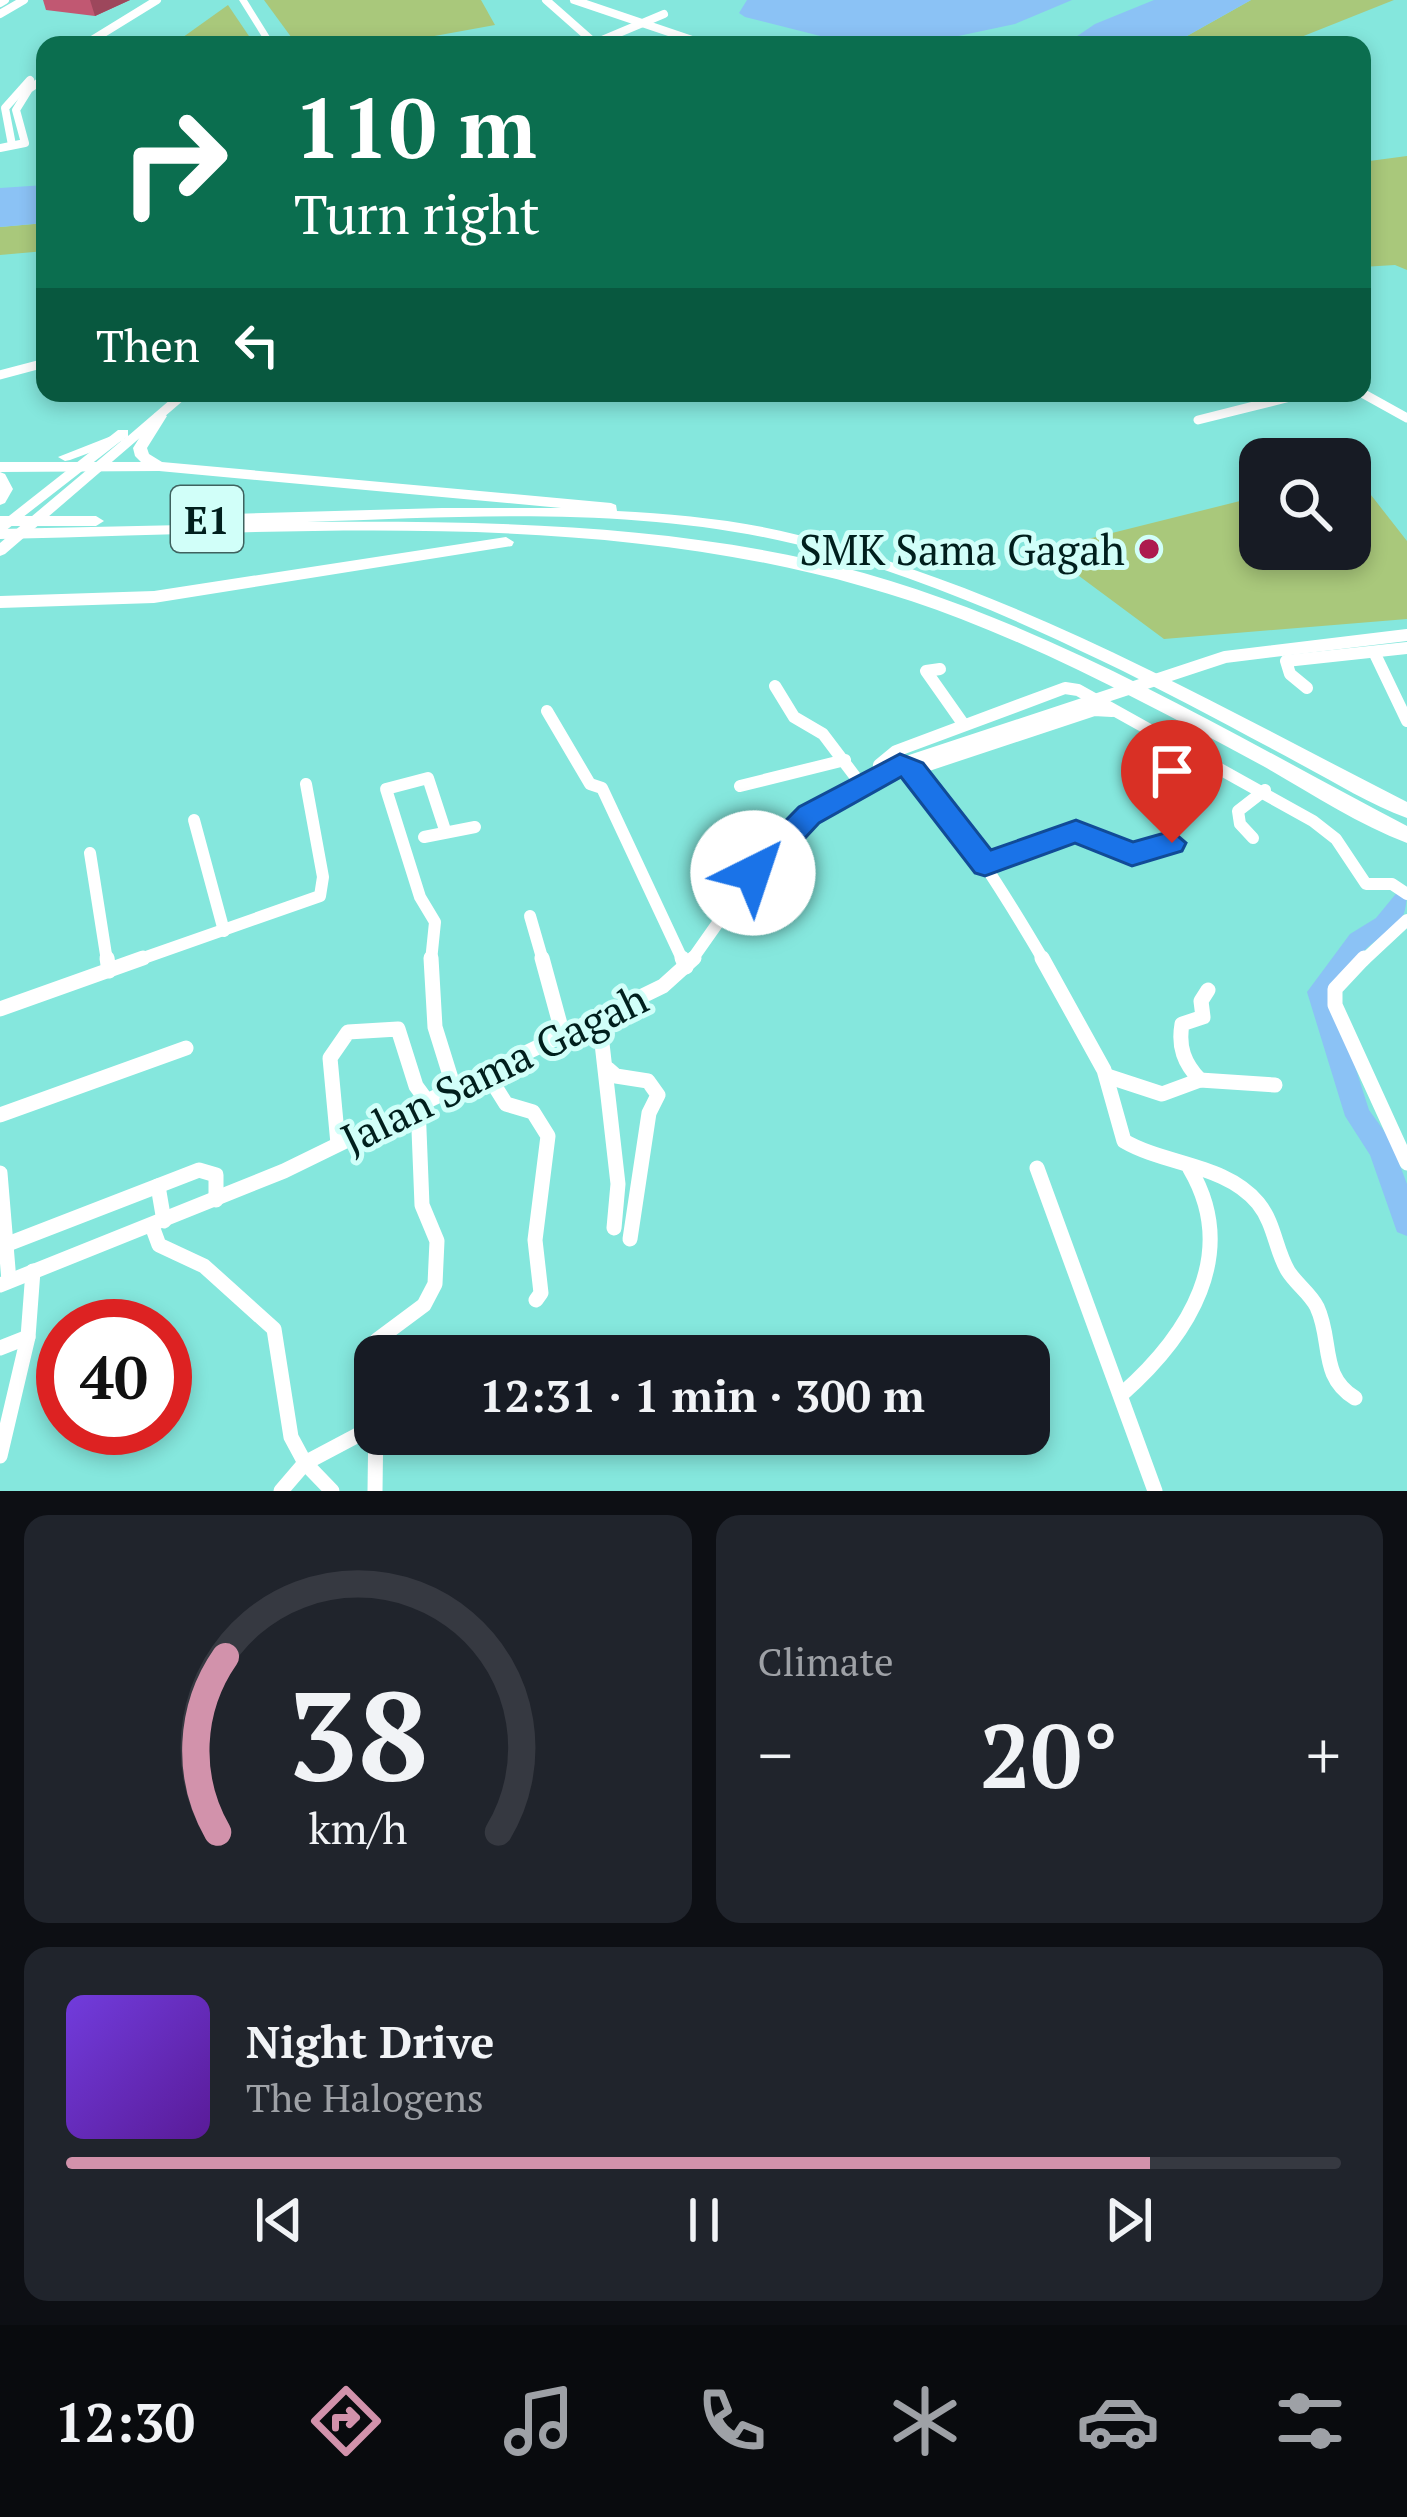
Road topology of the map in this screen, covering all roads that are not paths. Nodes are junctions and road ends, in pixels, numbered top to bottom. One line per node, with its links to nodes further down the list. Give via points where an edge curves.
1 (23, 0): 7 (street)
2 (158, 0): 10 (street)
3 (168, 0): 11 (street)
4 (238, 0): 12 (main road)
5 (546, 0): 13 (street)
6 (574, 0): 9 (street)
7 (0, 14)
8 (664, 14): 9 (street)
9 (642, 23): 14 (street); 15 (street)
10 (99, 36)
11 (110, 36)
12 (265, 36)
13 (587, 36)
14 (614, 36)
15 (680, 36)
16 (36, 80): 18 (street, via 9,100)
17 (36, 85): 18 (street, via 16,110 24,140)
18 (5, 144)
19 (36, 363): 20 (street)
20 (0, 371)
21 (1371, 398): 26 (street)
22 (159, 402): 28 (main road)
23 (176, 402): 25 (main road)
24 (1270, 402): 27 (street)
25 (160, 416): 30 (main road); 32 (highway, via 140,448)
26 (1407, 418)
27 (1198, 420)
28 (119, 436): 29 (main road); 31 (highway)
29 (85, 463): 30 (highway); 31 (highway); 38 (main road)
30 (107, 464): 32 (highway); 40 (main road)
31 (25, 466): 33 (highway)
32 (159, 466): 37 (highway, via 593,505)
33 (0, 467)
34 (0, 477): 35 (highway)
35 (0, 500)
36 (412, 522): 37 (highway, E1); 38 (highway, E1); 39 (highway, E1)
37 (698, 523): 59 (highway, E1, via 791,538 944,582)
38 (0, 528)
39 (685, 543): 41 (highway, via 470,545 154,597); 64 (highway, E1, via 818,567 982,621)
40 (0, 551)
41 (0, 602)
42 (1407, 635): 43 (street, Jalan Sama Gagah)
43 (1374, 645): 44 (street); 47 (street, via 1286,661); 50 (street); 53 (street, Jalan Sama Gagah, via 1225,657)
44 (1407, 648)
45 (940, 669): 51 (street, via 926,671)
46 (775, 686): 52 (street, via 794,718 823,734)
47 (1306, 688)
48 (547, 711): 73 (street, via 590,784 602,788)
49 (1118, 712): 51 (street, via 1065,688); 53 (street, via 1094,710); 58 (street)
50 (1407, 721)
51 (964, 725): 54 (street, via 896,751)
52 (845, 760): 55 (street); 57 (street)
53 (911, 763): 54 (street, Jalan Sama Gagah); 68 (street)
54 (878, 775): 55 (street, Jalan Sama Gagah)
55 (860, 783): 73 (street, Jalan Sama Gagah, via 789,831)
56 (306, 784): 72 (street, via 320,896)
57 (740, 786)
58 (1264, 790): 66 (street, via 1238,811); 69 (street, via 1328,832 1359,880)
59 (1407, 811)
60 (194, 820): 72 (street)
61 (1172, 820): 68 (street, via 1172,843 1144,854 1076,831)
62 (475, 827): 63 (street)
63 (445, 830): 65 (street); 85 (street, via 428,778 386,789 435,922 428,967 434,1022)
64 (1407, 836)
65 (424, 837)
66 (1253, 838)
67 (90, 853): 74 (street)
68 (985, 864): 82 (street)
69 (1407, 894)
70 (530, 916): 78 (street)
71 (1407, 920): 89 (street, via 1335,989 1382,1118)
72 (224, 932): 74 (street)
73 (686, 967): 77 (street, Jalan Sama Gagah)
74 (109, 971): 76 (street)
75 (1208, 991): 83 (street, via 1203,1017 1182,1024 1178,1039)
76 (0, 1009)
77 (598, 1018): 78 (street, Jalan Sama Gagah); 80 (street)
78 (563, 1034): 81 (street, Jalan Sama Gagah)
79 (186, 1048): 87 (street)
80 (608, 1068): 96 (street); 97 (street, via 648,1081 658,1095)
81 (486, 1072): 85 (street, Jalan Sama Gagah); 101 (street, via 506,1104 533,1112 548,1136)
82 (1107, 1076): 83 (street, via 1162,1094); 91 (street, via 1124,1142)
83 (1200, 1080): 84 (street)
84 (1275, 1085)
85 (454, 1088): 86 (street, Jalan Sama Gagah)
86 (422, 1103): 88 (street, Jalan Sama Gagah); 88 (street, via 398,1028 364,1025 343,1034 326,1068); 102 (street, via 422,1205 439,1261 424,1305)
87 (0, 1115)
88 (338, 1144): 94 (street, Jalan Sama Gagah)
89 (1405, 1151)
90 (1036, 1168): 105 (street)
91 (1190, 1169): 105 (street, via 1212,1206 1208,1276 1158,1366); 106 (street, via 1228,1177 1254,1196 1290,1274 1317,1306 1332,1379)
92 (0, 1173): 98 (street)
93 (158, 1186): 94 (street, via 209,1170); 95 (street); 98 (street)
94 (216, 1200): 95 (street, Jalan Sama Gagah)
95 (158, 1223): 99 (street, Jalan Sama Gagah); 110 (street, via 159,1245 203,1266 274,1329 291,1437)
96 (614, 1228)
97 (630, 1239)
98 (3, 1246): 100 (street)
99 (34, 1271): 100 (street, Jalan Sama Gagah); 103 (street)
100 (5, 1283)
101 (536, 1300)
102 (384, 1335)
103 (28, 1336): 104 (street); 109 (street)
104 (0, 1348)
105 (1122, 1394): 114 (street)
106 (1355, 1398)
107 (354, 1437): 110 (street)
108 (374, 1455): 113 (street)
109 (0, 1456)
110 (305, 1463): 111 (street); 112 (street)
111 (281, 1491)
112 (332, 1491)
113 (375, 1491)
114 (1155, 1491)

